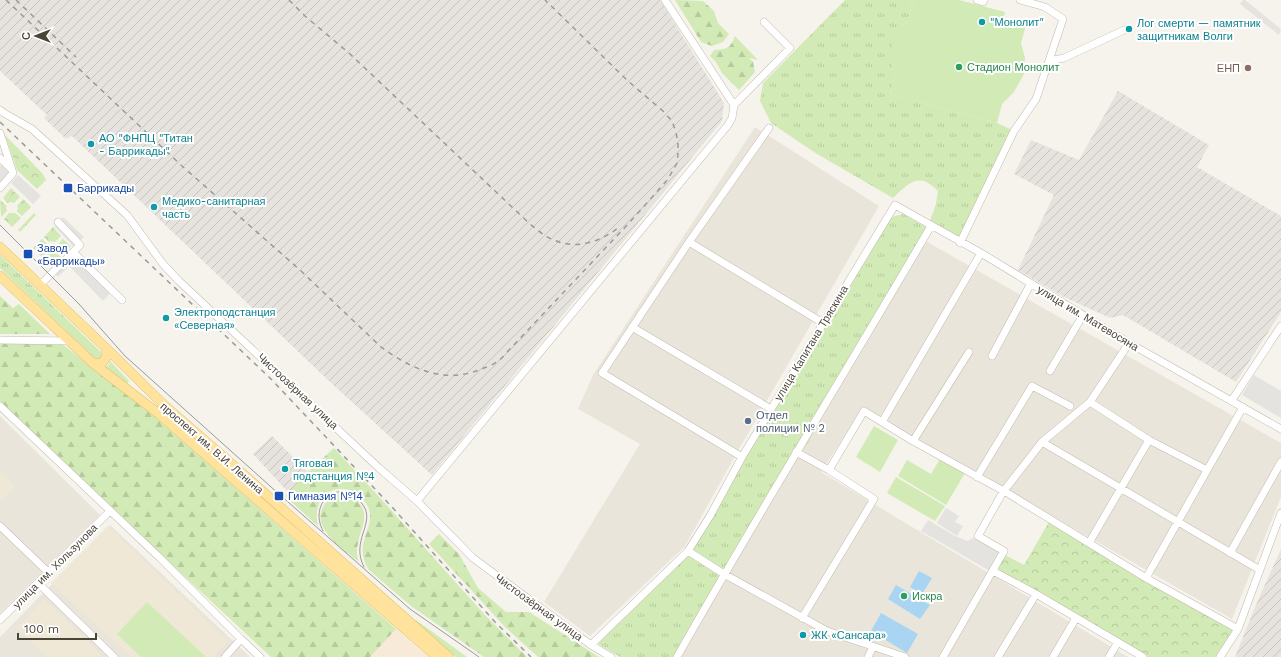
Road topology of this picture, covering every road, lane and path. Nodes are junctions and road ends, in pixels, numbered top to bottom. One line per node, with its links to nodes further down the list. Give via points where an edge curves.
1 (665, 0): 10 (street)
2 (977, 0): 3 (street)
3 (984, 0)
4 (1020, 0): 6 (street)
5 (1035, 0): 6 (street)
6 (1045, 7): 9 (street, via 1063,19)
7 (764, 22): 10 (street, via 790,48)
8 (1124, 30): 9 (street, via 1064,58)
9 (1049, 61): 21 (street, via 1036,99 1014,131)
10 (734, 105): 60 (street, via 728,125)
11 (0, 110): 60 (street, Чистоозёрная улица, via 32,128 127,215 178,281)
12 (768, 128): 20 (street)
13 (0, 133): 15 (street)
14 (0, 158): 15 (street)
15 (12, 169): 16 (street, via 13,173)
16 (0, 188)
17 (895, 205): 19 (street, улица им. Матевосяна); 30 (street, улица Капитана Тряскина)
18 (58, 222): 23 (street, via 80,245)
19 (931, 226): 21 (street, улица им. Матевосяна); 52 (street)
20 (690, 242): 30 (street); 32 (street)
21 (960, 243): 24 (street, улица им. Матевосяна)
22 (0, 247): 27 (main road, проспект им. В.И. Ленина)
23 (73, 252): 27 (street); 28 (street)
24 (980, 253): 26 (street, улица им. Матевосяна); 47 (street)
25 (0, 276): 34 (main road, проспект им. В.И. Ленина)
26 (1031, 283): 29 (street, улица им. Матевосяна); 38 (street)
27 (40, 285): 36 (main road, проспект им. В.И. Ленина)
28 (122, 300)
29 (1083, 315): 35 (street, улица им. Матевосяна); 40 (street)
30 (823, 323): 46 (street, улица Капитана Тряскина)
31 (1281, 326): 41 (street)
32 (632, 327): 46 (street); 53 (street, via 602,373)
33 (0, 340): 34 (street)
34 (68, 341): 39 (main road, проспект им. В.И. Ленина)
35 (1129, 343): 41 (street, улица им. Матевосяна); 42 (street)
36 (106, 348): 39 (main road, via 107,356 102,363); 87 (main road, проспект им. В.И. Ленина, via 165,406)
37 (969, 352): 50 (street)
38 (992, 356)
39 (94, 364): 86 (main road, проспект им. В.И. Ленина, via 159,414)
40 (1050, 371)
41 (1232, 400): 45 (street, улица им. Матевосяна)
42 (1090, 402): 49 (street); 51 (street)
43 (0, 406): 61 (street)
44 (1070, 406): 57 (street, via 1034,386 1031,387)
45 (1243, 407): 48 (street, улица им. Матевосяна); 56 (street)
46 (771, 409): 53 (street, улица Капитана Тряскина)
47 (882, 422): 50 (street); 55 (street, via 864,411)
48 (1281, 429)
49 (1149, 440): 56 (street); 58 (street)
50 (913, 441): 57 (street)
51 (1042, 442): 58 (street); 59 (street)
52 (796, 452): 55 (street); 71 (street)
53 (742, 457): 66 (street, улица Капитана Тряскина)
54 (1281, 462): 67 (street)
55 (829, 470): 75 (street, via 874,499)
56 (1207, 470): 63 (street)
57 (977, 477): 59 (street)
58 (1121, 489): 63 (street); 65 (street)
59 (1003, 492): 65 (street); 69 (street, via 978,536 1004,551)
60 (417, 501): 81 (street, Чистоозёрная улица, via 473,558)
61 (109, 512): 70 (street, улица им. Хользунова); 79 (street)
62 (1281, 513): 68 (street)
63 (1178, 522): 67 (street); 72 (street)
64 (0, 526): 70 (street)
65 (1089, 543): 72 (street)
66 (688, 551): 71 (street); 81 (street, улица Капитана Тряскина)
67 (1230, 553): 68 (street)
68 (1260, 570): 78 (street)
69 (993, 571): 74 (street); 92 (street)
70 (49, 573): 73 (street, улица им. Хользунова)
71 (724, 574): 75 (street); 89 (street)
72 (1146, 578): 78 (street)
73 (38, 583): 77 (street, улица им. Хользунова); 83 (street)
74 (1036, 594): 76 (street); 93 (street)
75 (802, 618): 82 (street, via 827,631)
76 (1076, 618): 80 (street); 94 (street)
77 (0, 620)
78 (1238, 629): 97 (street)
79 (241, 640): 84 (street); 85 (street)
80 (1118, 642): 95 (street); 96 (street)
81 (591, 645): 88 (street, Чистоозёрная улица)
82 (873, 647): 90 (street); 91 (street)
83 (114, 657)
84 (225, 657)
85 (260, 657)
86 (437, 657)
87 (449, 657)
88 (611, 657)
89 (678, 657)
90 (868, 657)
91 (906, 657)
92 (943, 657)
93 (998, 657)
94 (1053, 657)
95 (1109, 657)
96 (1143, 657)
97 (1220, 657)

